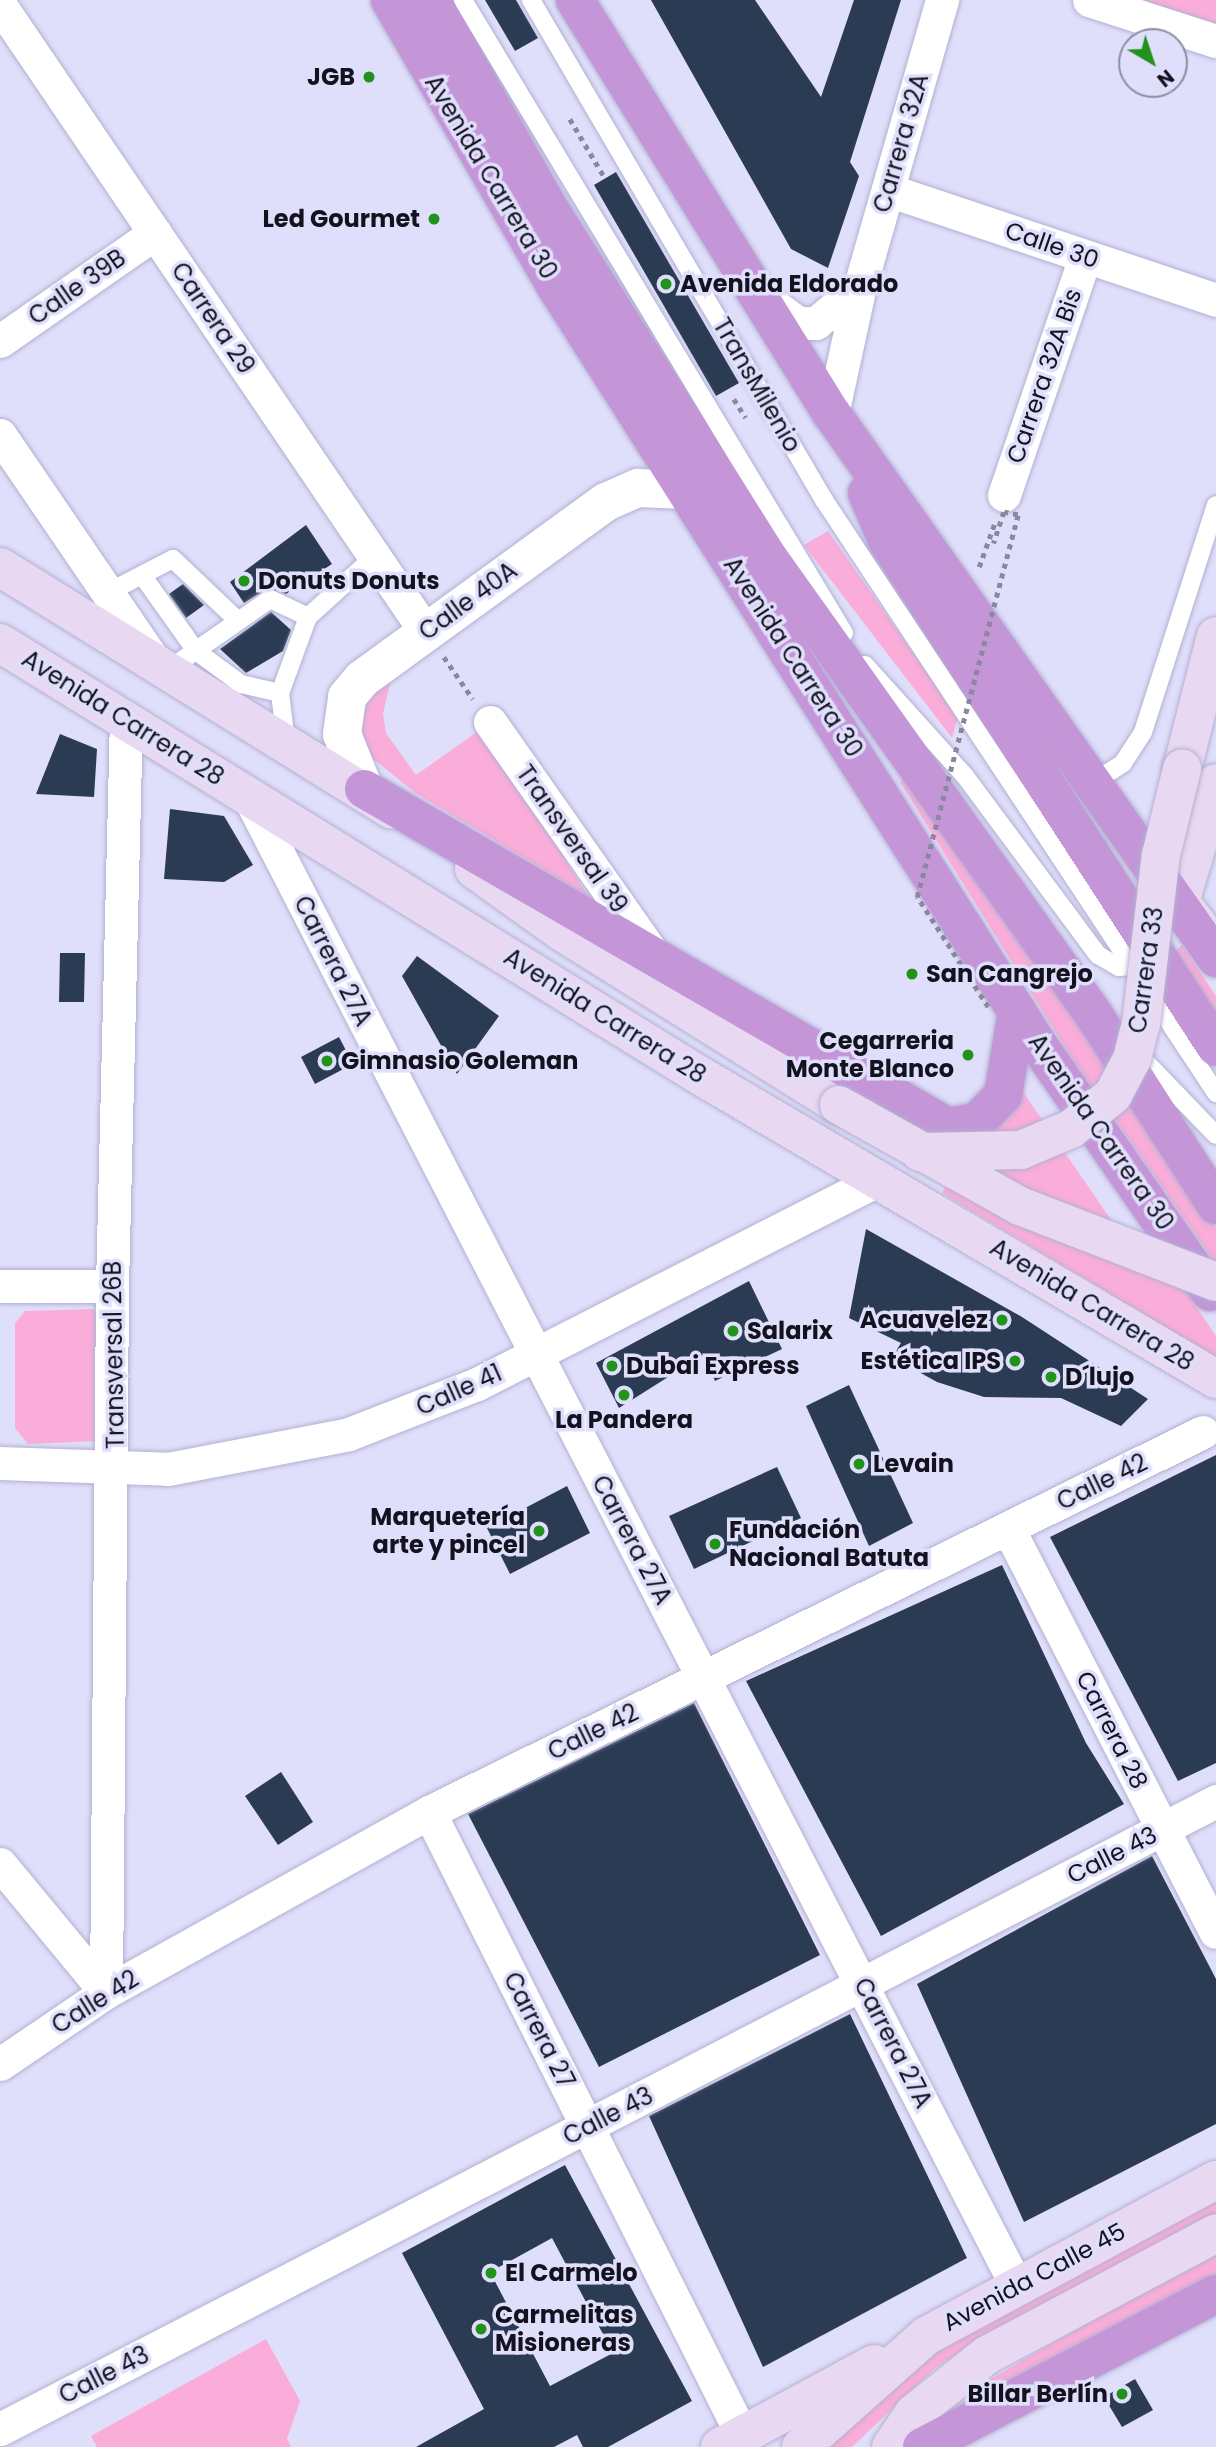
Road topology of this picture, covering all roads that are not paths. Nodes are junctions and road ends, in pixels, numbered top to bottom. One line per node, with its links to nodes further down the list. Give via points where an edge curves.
1 (390, 0): 19 (highway, Avenida Carrera 30, via 555,285)
2 (431, 0): 23 (highway, Avenida Carrera 30, via 547,205)
3 (463, 0): 33 (lane)
4 (531, 0): 38 (lane, TransMilenio, via 824,500)
5 (575, 0): 14 (highway)
6 (942, 0): 10 (street, Carrera 32A)
7 (1089, 0): 9 (street)
8 (0, 5): 11 (street, Carrera 29)
9 (1216, 41)
10 (888, 190): 12 (street, Calle 30); 13 (street, Carrera 32A)
11 (155, 233): 16 (street, Calle 39B); 22 (street, Carrera 29)
12 (1085, 257): 15 (street, Calle 30); 20 (street, Carrera 32A Bis)
13 (860, 286): 14 (street, Carrera 32A, via 837,312 806,324 782,315); 17 (street, Carrera 32A)
14 (754, 288): 17 (highway)
15 (1216, 300)
16 (0, 341)
17 (832, 414): 39 (highway); 42 (highway, via 887,540)
18 (0, 435): 26 (street)
19 (686, 491): 29 (street, Calle 40A, via 623,492); 41 (highway, Avenida Carrera 30)
20 (1004, 495)
21 (1216, 505): 39 (lane, via 1143,732 1123,763)
22 (374, 556): 27 (lane); 29 (street, Carrera 29)
23 (768, 557): 41 (highway); 56 (highway, Avenida Carrera 30, via 1094,1015)
24 (0, 567): 32 (main road, Avenida Carrera 28)
25 (142, 575): 26 (lane); 28 (lane, via 173,558); 32 (lane)
26 (107, 593): 32 (street)
27 (308, 617): 28 (lane, via 270,599); 34 (lane)
28 (238, 621): 32 (lane)
29 (425, 631): 40 (street, Calle 40A, via 347,697 345,754)
30 (1216, 636): 44 (main road, Carrera 33)
31 (0, 643): 35 (main road, Avenida Carrera 28)
32 (173, 661): 34 (lane); 37 (main road, Avenida Carrera 28)
33 (863, 662): 49 (lane, via 965,776 1098,956); 53 (lane, via 1143,1060)
34 (280, 693): 37 (lane)
35 (126, 718): 43 (main road, Avenida Carrera 28); 59 (street, Transversal 26B)
36 (490, 722): 47 (street, Transversal 39)
37 (286, 742): 40 (main road, Avenida Carrera 28)
38 (996, 762): 42 (lane, TransMilenio); 49 (lane, TransMilenio)
39 (1091, 784): 42 (lane); 45 (highway)
40 (364, 789): 47 (highway); 54 (main road, Avenida Carrera 28, bridge, via 562,932)
41 (878, 790): 50 (highway, Avenida Carrera 30)
42 (1045, 790): 49 (highway)
43 (249, 797): 55 (main road, Avenida Carrera 28, via 699,1075); 61 (street, Carrera 27A)
44 (1205, 799): 45 (main road, Carrera 33); 54 (main road, Carrera 33, bridge, via 1161,855 1141,1024 1132,1059 1113,1095 1071,1129 1021,1150)
45 (1180, 902): 46 (main road); 48 (highway); 49 (lane)
46 (1216, 946)
47 (654, 955): 50 (highway, via 948,1127 976,1122 1003,1095)
48 (1216, 958)
49 (1142, 962): 51 (highway); 52 (lane, TransMilenio)
50 (1003, 1009): 60 (highway, Avenida Carrera 30)
51 (1216, 1046)
52 (1216, 1093)
53 (1216, 1135)
54 (920, 1152): 57 (main road, Avenida Carrera 28, bridge, via 1020,1206)
55 (880, 1179): 61 (street, Calle 41); 62 (main road, Avenida Carrera 28)
56 (1216, 1205)
57 (1216, 1282)
58 (0, 1286): 59 (street)
59 (112, 1286): 65 (street, Transversal 26B)
60 (1216, 1300)
61 (534, 1355): 65 (street, Calle 41, via 416,1411 349,1434 168,1469); 67 (street, Carrera 27A)
62 (1216, 1379)
63 (1203, 1432): 66 (street, Calle 42)
64 (0, 1463): 65 (street, Calle 41)
65 (115, 1467): 74 (street, Transversal 26B)
66 (1008, 1528): 67 (street, Calle 42); 70 (street, Carrera 28)
67 (705, 1677): 69 (street, Calle 42); 73 (street, Carrera 27A)
68 (1216, 1801): 70 (street, Calle 43)
69 (429, 1812): 74 (street, Calle 42); 76 (street, Carrera 27)
70 (1163, 1829): 72 (street, Carrera 28); 73 (street, Calle 43)
71 (0, 1864): 74 (street)
72 (1216, 1932)
73 (863, 1984): 76 (street, Calle 43); 79 (street, Carrera 27A)
74 (107, 1992): 75 (street, Calle 42)
75 (0, 2064)
76 (588, 2126): 82 (street, Calle 43); 83 (street, Carrera 27)
77 (1216, 2180): 79 (main road, Avenida Calle 45)
78 (1216, 2233): 85 (main road, Avenida Calle 45, via 987,2355 914,2413)
79 (1015, 2283): 81 (main road, Avenida Calle 45)
80 (1216, 2294): 86 (highway)
81 (926, 2336): 83 (main road); 84 (main road, Avenida Calle 45)
82 (0, 2429)
83 (731, 2441)
84 (802, 2447)
85 (891, 2447)
86 (922, 2447)

